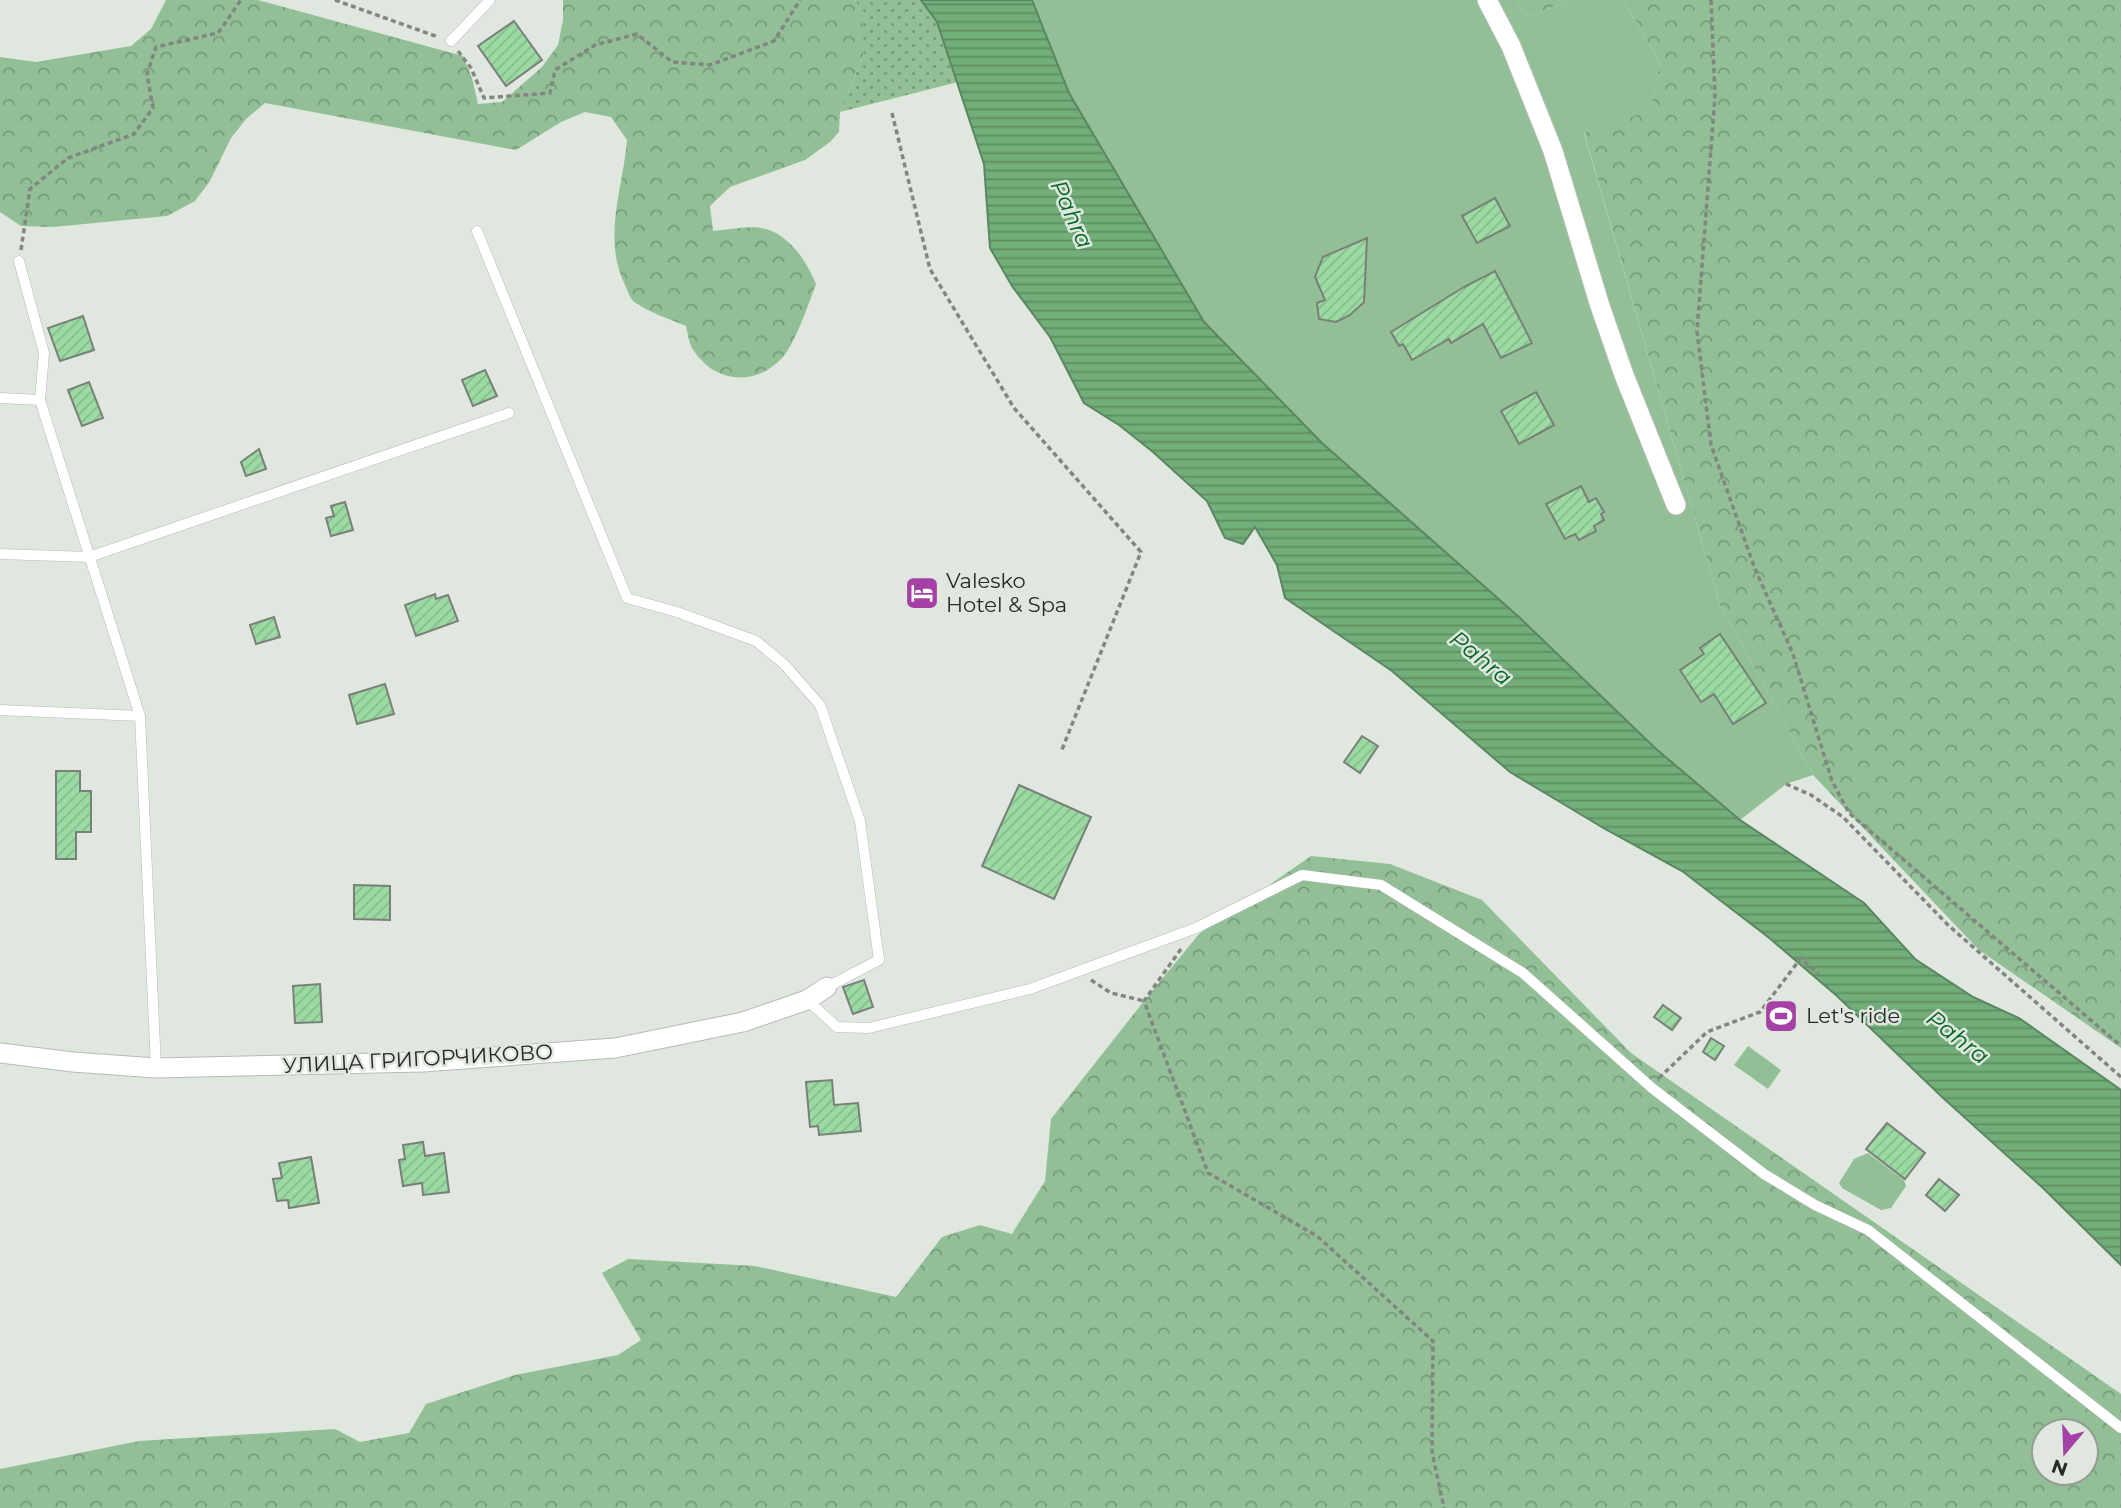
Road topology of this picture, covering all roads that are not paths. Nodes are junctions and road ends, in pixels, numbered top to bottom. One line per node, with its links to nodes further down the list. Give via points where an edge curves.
1 (490, 0): 3 (lane)
2 (1487, 0): 9 (street, via 1553,151 1624,375)
3 (451, 41)
4 (477, 232): 14 (lane, via 628,598 756,641 784,664 820,705 860,821 879,960)
5 (19, 261): 7 (lane, via 44,354)
6 (0, 398): 7 (lane)
7 (40, 400): 11 (lane)
8 (509, 413): 11 (lane)
9 (1676, 505)
10 (0, 554): 11 (lane)
11 (89, 557): 13 (lane)
12 (0, 710): 13 (lane)
13 (139, 716): 17 (lane)
14 (827, 987): 15 (street, УЛИЦА ГРИГОРЧИКОВО)
15 (807, 1000): 17 (street, УЛИЦА ГРИГОРЧИКОВО, via 743,1022 615,1048 423,1062); 18 (lane, via 837,1027 869,1028 1030,989 1196,928 1302,875 1381,885 1523,973 1652,1088 1764,1174 1868,1230)
16 (0, 1053): 17 (street, УЛИЦА ГРИГОРЧИКОВО)
17 (156, 1068)
18 (2121, 1428)

